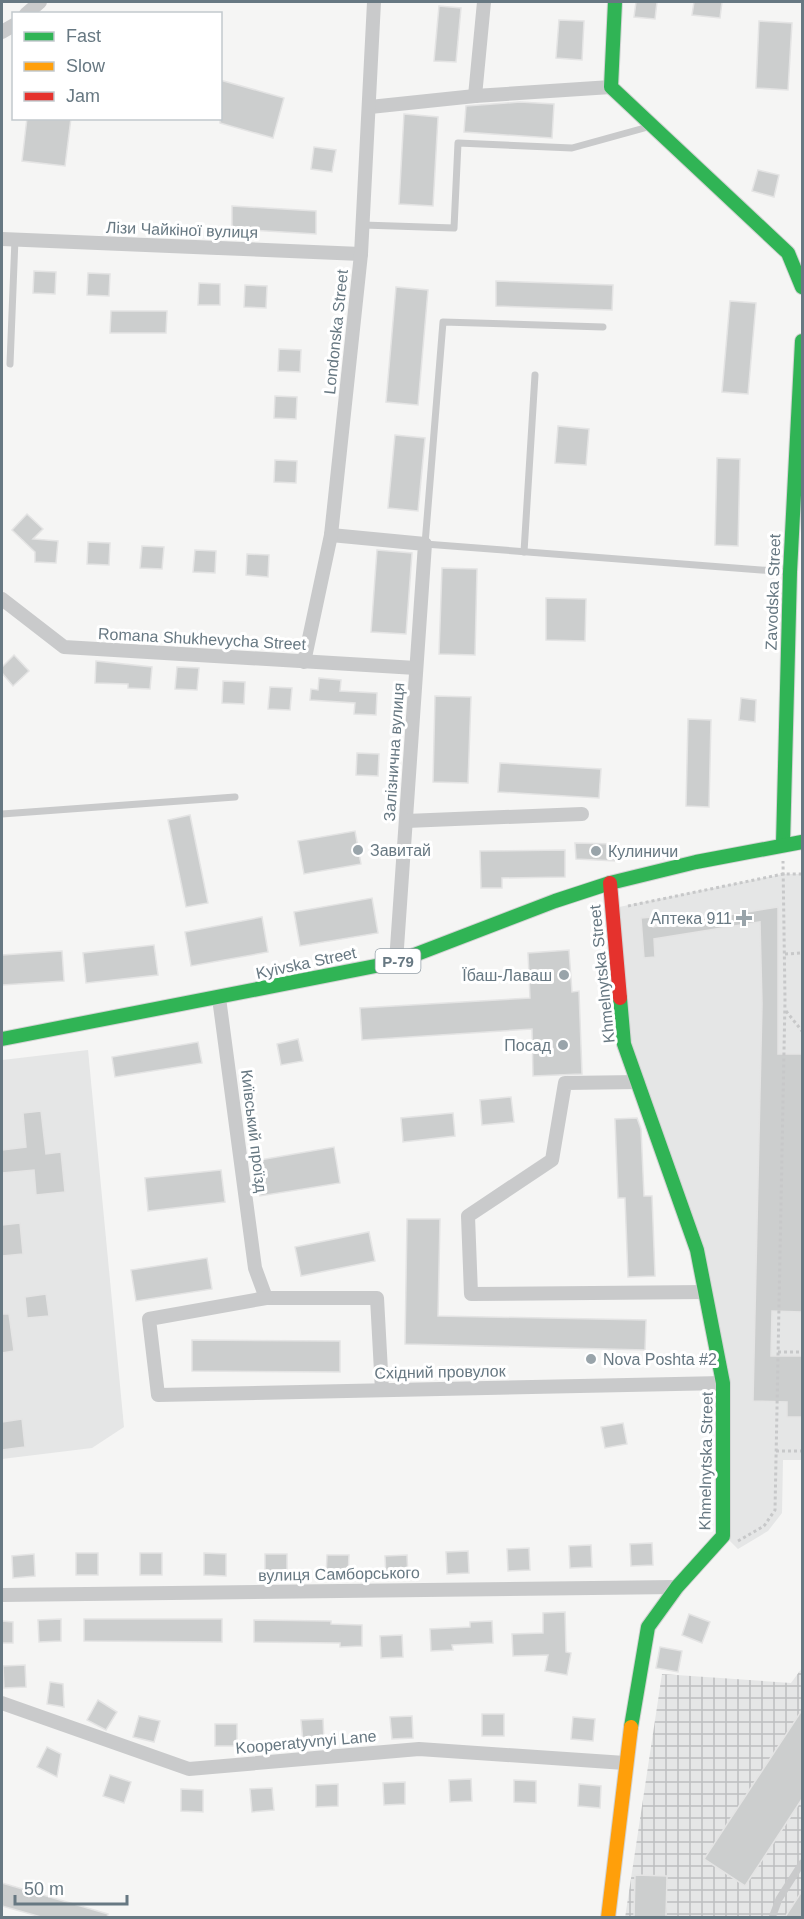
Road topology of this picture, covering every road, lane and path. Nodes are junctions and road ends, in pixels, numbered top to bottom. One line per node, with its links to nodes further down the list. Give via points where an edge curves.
1 (40, 2): 5 (street)
2 (374, 2): 8 (street, Londonska Street)
3 (484, 2): 7 (street)
4 (615, 2): 6 (street)
5 (28, 12)
6 (611, 87): 7 (street); 9 (street)
7 (475, 96): 8 (street)
8 (370, 107): 10 (street, Londonska Street)
9 (652, 126): 10 (lane, via 572,148 458,143 454,228); 12 (street)
10 (363, 225): 14 (street, Londonska Street)
11 (8, 239): 14 (street, Лізи Чайкіної вулиця); 18 (lane)
12 (788, 253): 13 (street); 15 (street)
13 (802, 253)
14 (361, 254): 20 (street, Londonska Street)
15 (802, 286)
16 (603, 327): 21 (lane, via 443,322)
17 (802, 341): 23 (street, Zavodska Street)
18 (10, 364)
19 (535, 375): 22 (lane)
20 (331, 535): 21 (street); 25 (street, Londonska Street)
21 (425, 544): 22 (lane); 26 (street, Залізнична вулиця)
22 (524, 552): 23 (lane)
23 (790, 572): 32 (street, Zavodska Street)
24 (2, 599): 25 (street, Romana Shukhevycha Street, via 64,647)
25 (304, 662): 26 (street, Romana Shukhevycha Street)
26 (416, 668): 30 (street, Залізнична вулиця)
27 (235, 797): 28 (lane)
28 (2, 814)
29 (582, 814): 30 (street)
30 (406, 821): 39 (street, Залізнична вулиця)
31 (802, 842): 32 (street, Р-79)
32 (783, 844): 35 (street, Kyivska Street / Р-79)
33 (783, 874): 34 (path); 36 (path); 38 (path)
34 (802, 874)
35 (610, 883): 36 (street, Khmelnytska Street); 39 (street, Kyivska Street / Р-79, via 533,908)
36 (612, 909): 44 (street, Khmelnytska Street, via 624,1044)
37 (802, 953): 38 (path)
38 (784, 954): 41 (path)
39 (396, 962): 40 (street, Kyivska Street / Р-79)
40 (219, 998): 43 (street, Kyivska Street / Р-79); 46 (street, Київський проїзд, via 255,1268)
41 (785, 1010): 42 (path); 47 (path)
42 (802, 1031)
43 (2, 1039)
44 (638, 1082): 45 (street, Khmelnytska Street, via 697,1250); 45 (street, via 565,1083 552,1160 468,1216 471,1294)
45 (705, 1292): 49 (street, Khmelnytska Street)
46 (266, 1298): 50 (street, via 377,1298); 50 (street, Східний провулок, via 149,1319 158,1395)
47 (778, 1352): 48 (path); 51 (path)
48 (802, 1352)
49 (723, 1383): 50 (street, Східний провулок); 54 (street, Khmelnytska Street, via 723,1536)
50 (382, 1390)
51 (776, 1451): 52 (path); 53 (path, via 775,1510 764,1526)
52 (802, 1451)
53 (734, 1544)
54 (678, 1587): 55 (street, вулиця Самборського); 57 (street, Khmelnytska Street, via 648,1627)
55 (2, 1595)
56 (2, 1703): 57 (street, Kooperatyvnyi Lane, via 189,1769 419,1749)
57 (625, 1763): 59 (street, Khmelnytska Street)
58 (802, 1863): 60 (lane)
59 (608, 1917)
60 (772, 1917)

